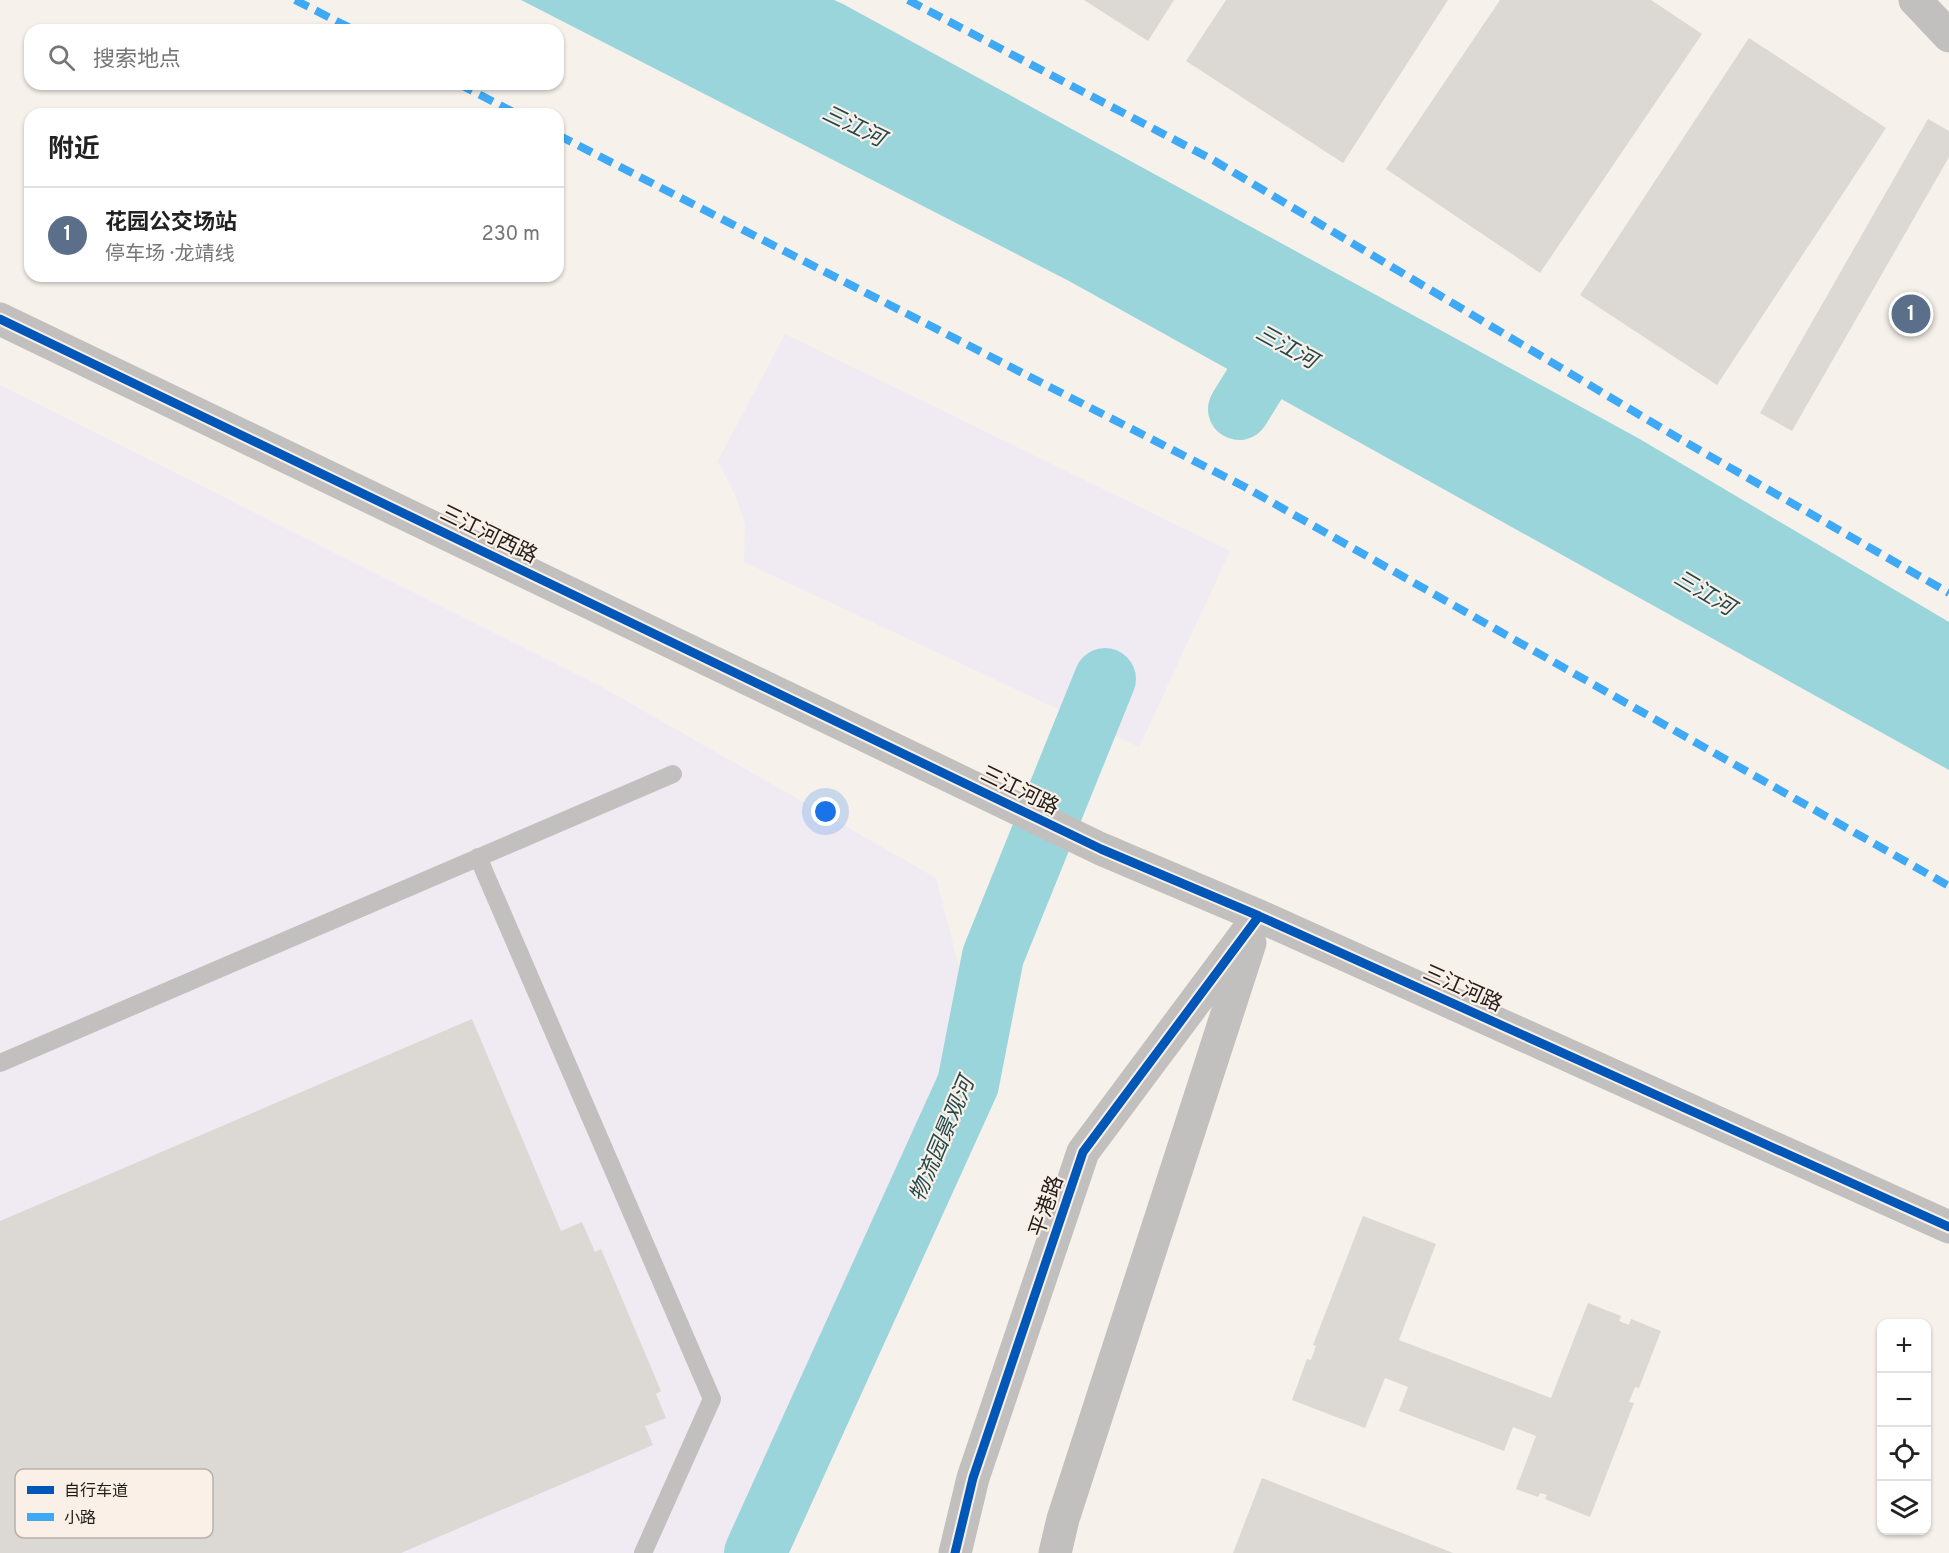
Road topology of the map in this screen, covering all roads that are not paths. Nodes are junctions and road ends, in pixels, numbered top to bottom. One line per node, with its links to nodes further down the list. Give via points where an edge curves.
1 (1915, 0): 2 (street)
2 (1949, 36)
3 (0, 319): 5 (street, 三江河西路)
4 (673, 774): 6 (lane)
5 (963, 782): 7 (street, 三江河路, via 1101,849)
6 (478, 857): 8 (lane); 10 (lane, via 712,1399)
7 (1259, 916): 9 (street, 三江河路); 11 (street, 平港路, via 1083,1152 973,1478); 12 (street)
8 (0, 1063)
9 (1949, 1227)
10 (643, 1553)
11 (955, 1553)
12 (1055, 1553)

